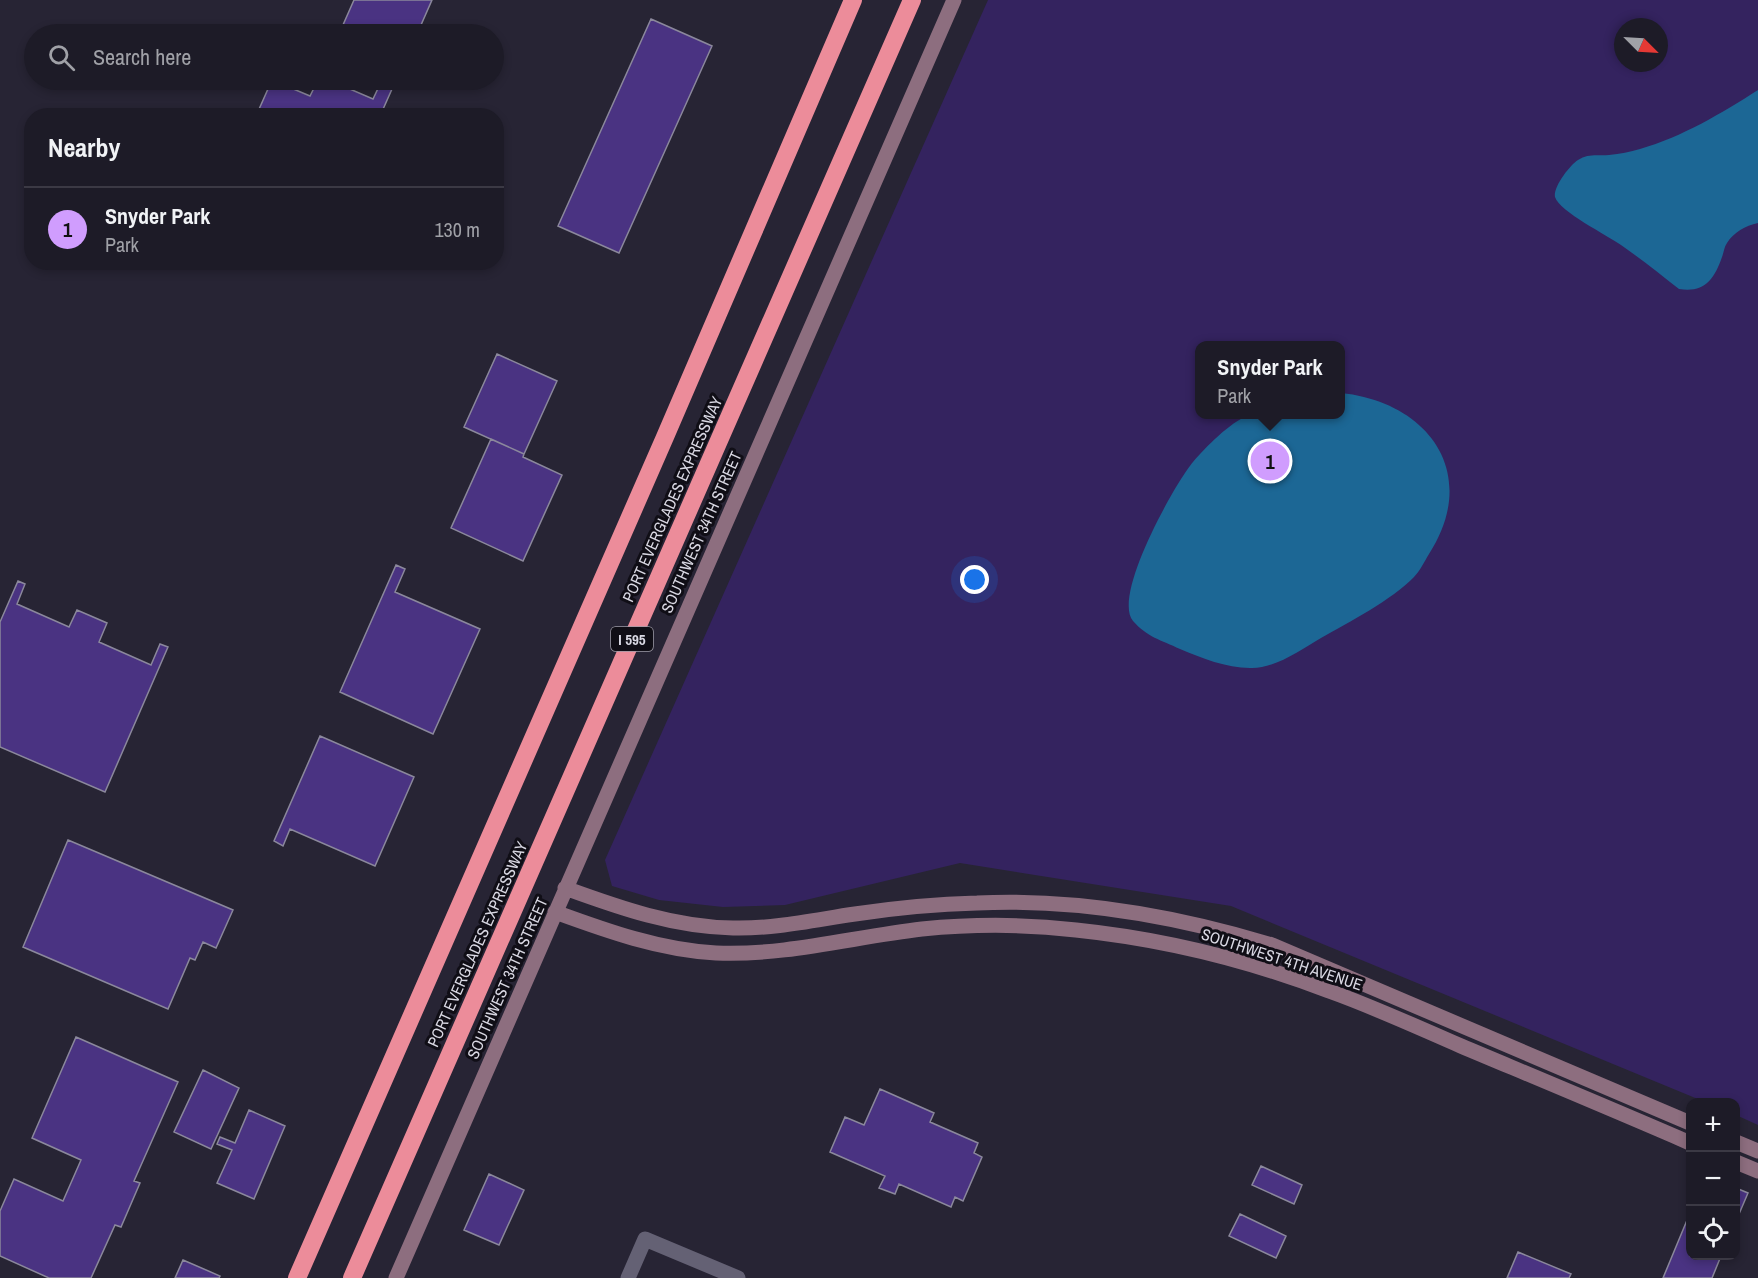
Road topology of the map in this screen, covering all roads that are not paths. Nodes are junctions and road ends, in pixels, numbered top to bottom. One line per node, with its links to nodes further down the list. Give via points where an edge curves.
1 (853, 0): 12 (highway, PORT EVERGLADES EXPRESSWAY)
2 (912, 0): 13 (highway, PORT EVERGLADES EXPRESSWAY / I 595)
3 (954, 0): 4 (street, SOUTHWEST 34TH STREET)
4 (566, 888): 5 (street, SOUTHWEST 34TH STREET); 6 (street, SOUTHWEST 4TH AVENUE, via 636,913 732,928 773,927 909,906 1033,902 1097,906 1213,927 1272,945)
5 (555, 912): 7 (street, SOUTHWEST 4TH AVENUE, via 656,945 715,953 774,951 974,925 1073,929 1186,947 1244,962 1348,998); 14 (street, SOUTHWEST 34TH STREET)
6 (1686, 1121)
7 (1686, 1141)
8 (1740, 1144): 9 (street)
9 (1758, 1151)
10 (1740, 1164): 11 (street)
11 (1758, 1171)
12 (297, 1278)
13 (352, 1278)
14 (396, 1278)
15 (628, 1278): 16 (street, via 645,1239)
16 (738, 1278)

